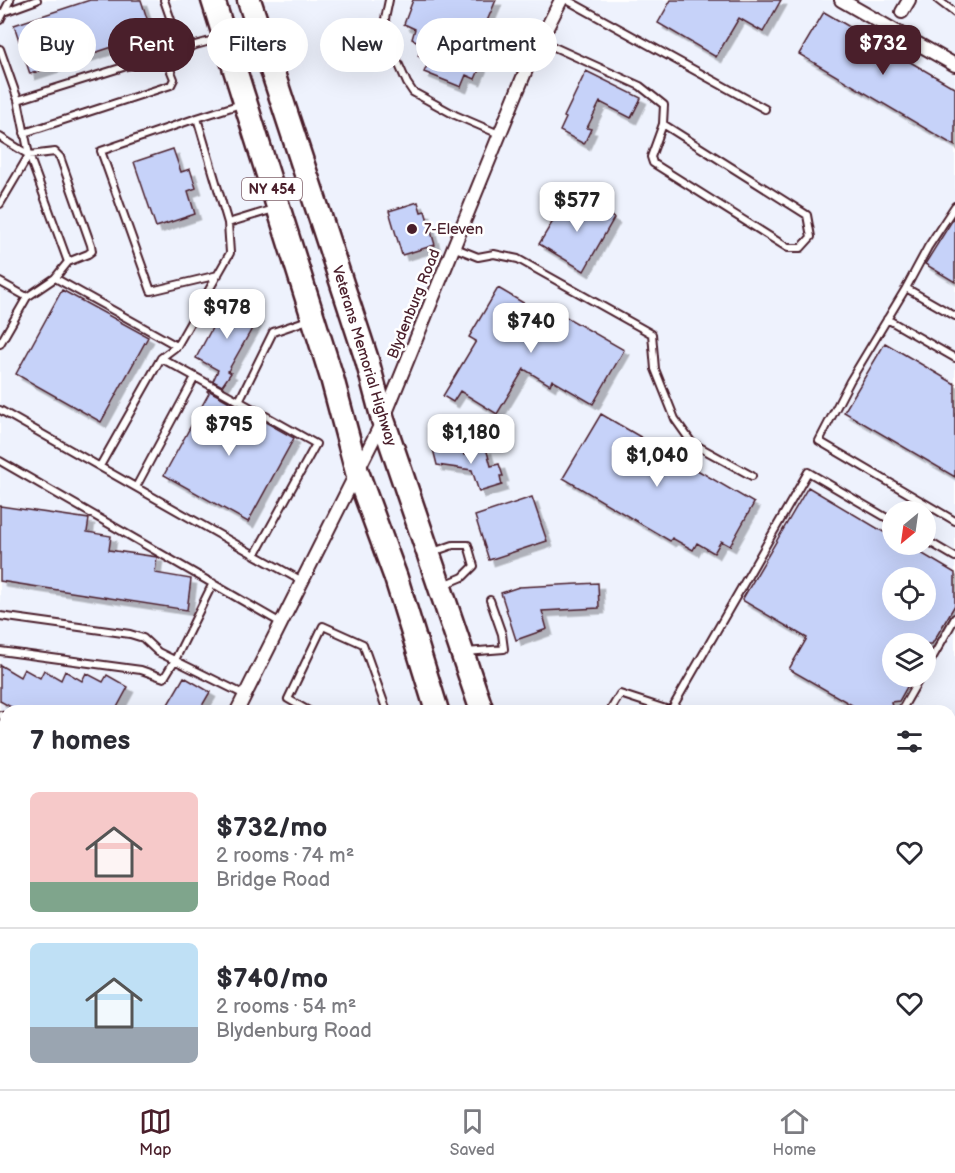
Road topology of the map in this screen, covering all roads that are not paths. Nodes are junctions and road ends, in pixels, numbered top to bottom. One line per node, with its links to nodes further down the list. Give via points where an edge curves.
1 (10, 0): 12 (lane)
2 (37, 0): 12 (lane)
3 (164, 0): 15 (lane)
4 (213, 0): 16 (highway, NY 454)
5 (249, 0): 56 (highway, Veterans Memorial Highway / NY 454, via 360,338)
6 (389, 0): 32 (lane, via 387,38 413,92)
7 (561, 0): 17 (street, Blydenburg Road)
8 (567, 0): 28 (lane)
9 (841, 0): 21 (street)
10 (909, 0): 13 (street)
11 (942, 1): 14 (lane)
12 (4, 12): 18 (lane)
13 (902, 12)
14 (955, 13)
15 (170, 18)
16 (218, 18)
17 (552, 18)
18 (0, 20)
19 (557, 48): 30 (lane, via 640,86 664,105)
20 (0, 49): 26 (lane)
21 (955, 65)
22 (108, 72): 26 (lane)
23 (171, 72): 31 (lane, via 171,85)
24 (235, 72): 27 (highway, NY 454)
25 (525, 72): 32 (street, Blydenburg Road)
26 (18, 100): 31 (lane)
27 (245, 103): 29 (lane); 37 (highway, NY 454)
28 (765, 109)
29 (197, 118): 38 (lane); 41 (lane, via 101,151 151,291)
30 (663, 124): 30 (lane, via 807,215 811,237 801,248 788,248 653,163 651,157)
31 (24, 133): 34 (lane)
32 (499, 134): 39 (street, Blydenburg Road)
33 (0, 137): 34 (lane)
34 (29, 155): 35 (lane); 40 (lane); 40 (lane, via 55,153 60,157 92,251)
35 (0, 204)
36 (955, 206): 44 (lane)
37 (278, 208): 38 (lane); 47 (highway, NY 454)
38 (228, 223): 41 (lane, via 230,254)
39 (453, 247): 56 (street, Blydenburg Road); 60 (lane, via 478,257 494,254 518,259 652,334 655,369 675,419 692,443)
40 (68, 262): 42 (lane)
41 (218, 275): 50 (lane)
42 (55, 278): 45 (lane); 50 (lane)
43 (0, 282): 45 (lane)
44 (906, 288): 46 (lane); 48 (lane)
45 (27, 297): 49 (lane)
46 (955, 316)
47 (313, 318): 54 (lane, via 273,332); 59 (highway, NY 454)
48 (887, 319): 52 (lane); 63 (lane, via 819,441)
49 (0, 344)
50 (177, 346): 51 (lane)
51 (161, 358): 53 (lane); 58 (lane)
52 (955, 358)
53 (195, 377): 54 (lane); 61 (lane)
54 (239, 401): 66 (lane, via 316,444)
55 (0, 410): 58 (lane)
56 (383, 420): 59 (street, Blydenburg Road); 65 (highway, Veterans Memorial Highway / NY 454)
57 (0, 461): 69 (lane)
58 (100, 466): 61 (lane)
59 (357, 472): 68 (street, Blydenburg Road); 84 (highway, NY 454, via 396,578)
60 (752, 476)
61 (136, 487): 66 (lane)
62 (882, 515): 88 (lane, via 808,472)
63 (955, 521)
64 (936, 546): 67 (lane)
65 (429, 553): 70 (highway, Veterans Memorial Highway / NY 454); 70 (lane, via 453,545 468,545 474,566 463,577)
66 (255, 555): 68 (lane)
67 (955, 557)
68 (302, 581): 74 (street, Blydenburg Road)
69 (213, 583): 74 (lane); 78 (lane)
70 (440, 587): 77 (highway, Veterans Memorial Highway / NY 454)
71 (490, 600): 77 (lane, via 504,649)
72 (0, 616): 78 (lane, via 130,634 143,638 158,652)
73 (955, 618): 76 (lane)
74 (281, 622): 80 (street, Blydenburg Road)
75 (0, 651): 78 (lane, via 141,670 164,678)
76 (936, 651)
77 (462, 652): 85 (highway, Veterans Memorial Highway / NY 454)
78 (175, 660): 80 (lane)
79 (915, 687): 89 (lane)
80 (245, 695): 81 (street, Blydenburg Road)
81 (240, 705)
82 (298, 705): 83 (lane, via 288,699 323,626 363,644)
83 (385, 705)
84 (435, 705)
85 (480, 705)
86 (614, 705): 87 (lane, via 620,694)
87 (656, 705)
88 (675, 705)
89 (904, 705)

